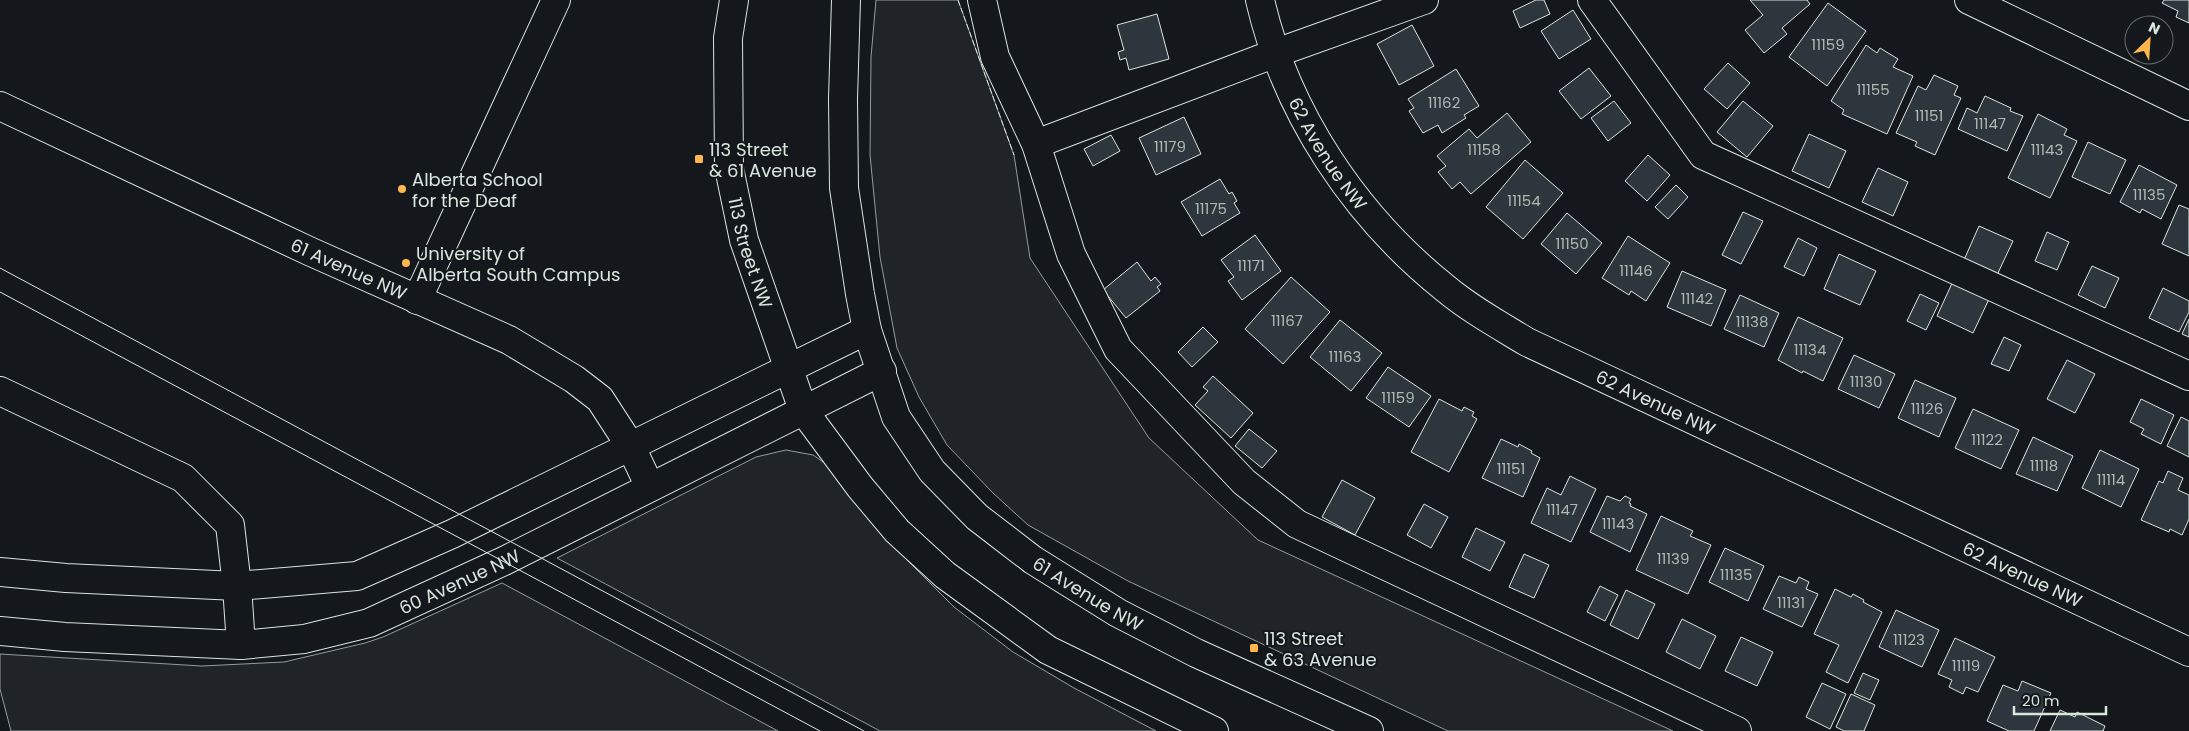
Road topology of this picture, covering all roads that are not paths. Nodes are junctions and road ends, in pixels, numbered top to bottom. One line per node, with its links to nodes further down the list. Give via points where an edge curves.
1 (556, 0): 13 (street)
2 (734, 0): 15 (street, 113 Street NW, via 728,38 729,168 744,240)
3 (846, 0): 14 (street, via 844,188)
4 (982, 0): 12 (street, via 995,57)
5 (1260, 0): 9 (street, 62 Avenue NW)
6 (1424, 0): 9 (street)
7 (1592, 0): 17 (street, via 1703,155)
8 (1969, 0): 11 (street)
9 (1276, 53): 12 (street); 26 (street, 62 Avenue NW, via 1294,98 1344,183 1409,256 1445,289 1485,317 1527,342)
10 (0, 106): 13 (street, 61 Avenue NW)
11 (2189, 106)
12 (1036, 144): 29 (street, via 1071,254 1118,350 1244,482 1297,524)
13 (417, 300): 20 (street, 61 Avenue NW, via 509,340 574,379 600,399)
14 (867, 330): 15 (street); 16 (street)
15 (790, 368): 19 (street, 113 Street NW); 20 (street)
16 (882, 371): 19 (street, 60 Avenue NW); 28 (street, 61 Avenue NW, via 896,417 932,472 977,517 1034,560 1118,612 1196,653)
17 (2189, 376)
18 (0, 391): 23 (street, via 183,478 230,525)
19 (803, 410): 21 (street, 60 Avenue NW); 27 (street, via 891,524 945,575 1048,650)
20 (631, 448): 21 (street, 61 Avenue NW); 23 (street, via 357,576)
21 (650, 487): 25 (street, 60 Avenue NW, via 369,623 304,639)
22 (0, 572): 23 (street)
23 (237, 586): 25 (street)
24 (0, 631): 25 (street, 60 Avenue NW)
25 (241, 645)
26 (2189, 652)
27 (1214, 731)
28 (1369, 731)
29 (1737, 731)

